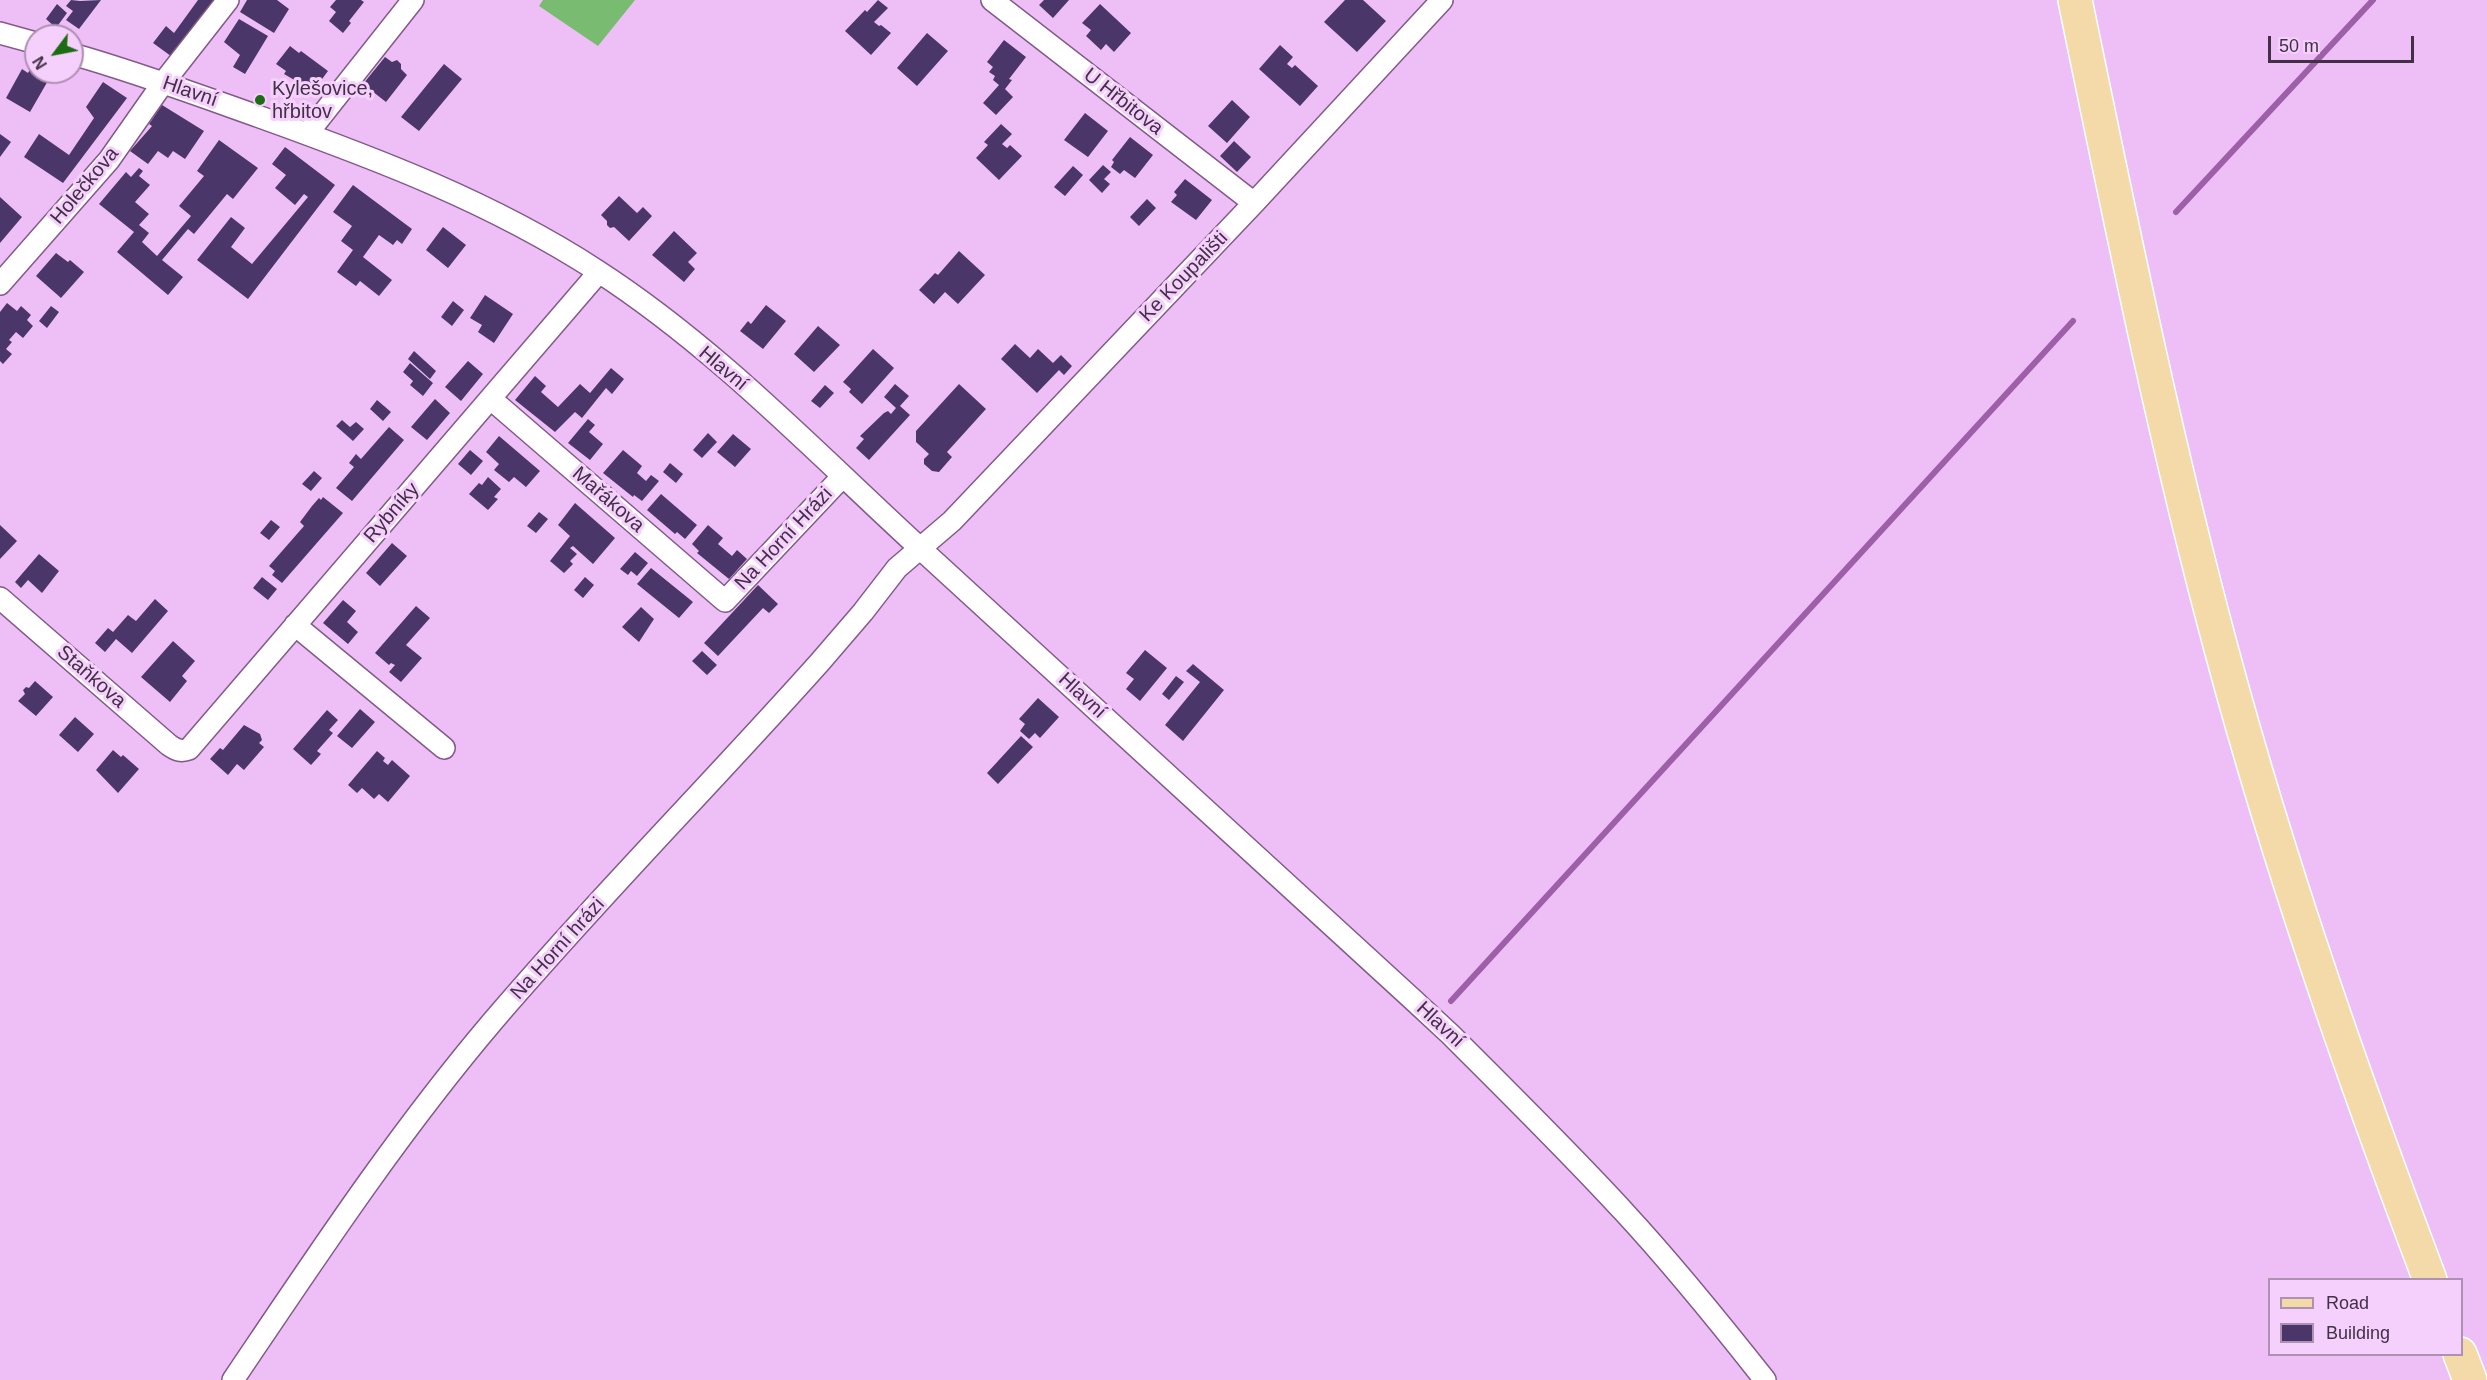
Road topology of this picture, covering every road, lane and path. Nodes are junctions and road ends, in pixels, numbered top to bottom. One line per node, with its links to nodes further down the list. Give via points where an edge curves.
1 (228, 0): 9 (street, Holečkova)
2 (413, 0): 10 (street)
3 (992, 0): 11 (street, U Hřbitova)
4 (1442, 0): 11 (street, Ke Koupališti)
5 (2075, 0): 22 (main road, via 2167,433 2222,654 2328,1002)
6 (0, 33): 7 (street)
7 (24, 40)
8 (84, 58): 9 (street, Hlavní)
9 (163, 83): 10 (street, Hlavní); 13 (street, Holečkova, via 109,160)
10 (307, 134): 12 (street, Hlavní, via 480,204)
11 (1254, 203): 16 (street, Ke Koupališti, via 952,520)
12 (599, 272): 14 (street, Rybníky); 15 (street, Hlavní, via 734,377)
13 (0, 284)
14 (491, 399): 18 (street, Mařákova); 19 (street, Rybníky)
15 (843, 476): 16 (street, Hlavní); 18 (street, Na Horní Hrázi)
16 (920, 548): 24 (street, Na Horní hrázi, via 897,568 820,662 493,1021 366,1184); 25 (street, Hlavní, via 1416,1003 1535,1118 1627,1215)
17 (0, 598): 21 (street, Staňkova, via 169,745)
18 (725, 602)
19 (295, 625): 20 (street); 21 (street, Rybníky)
20 (444, 748)
21 (184, 751)
22 (2429, 1278)
23 (2461, 1356): 26 (main road)
24 (233, 1380)
25 (1765, 1380)
26 (2470, 1380)

